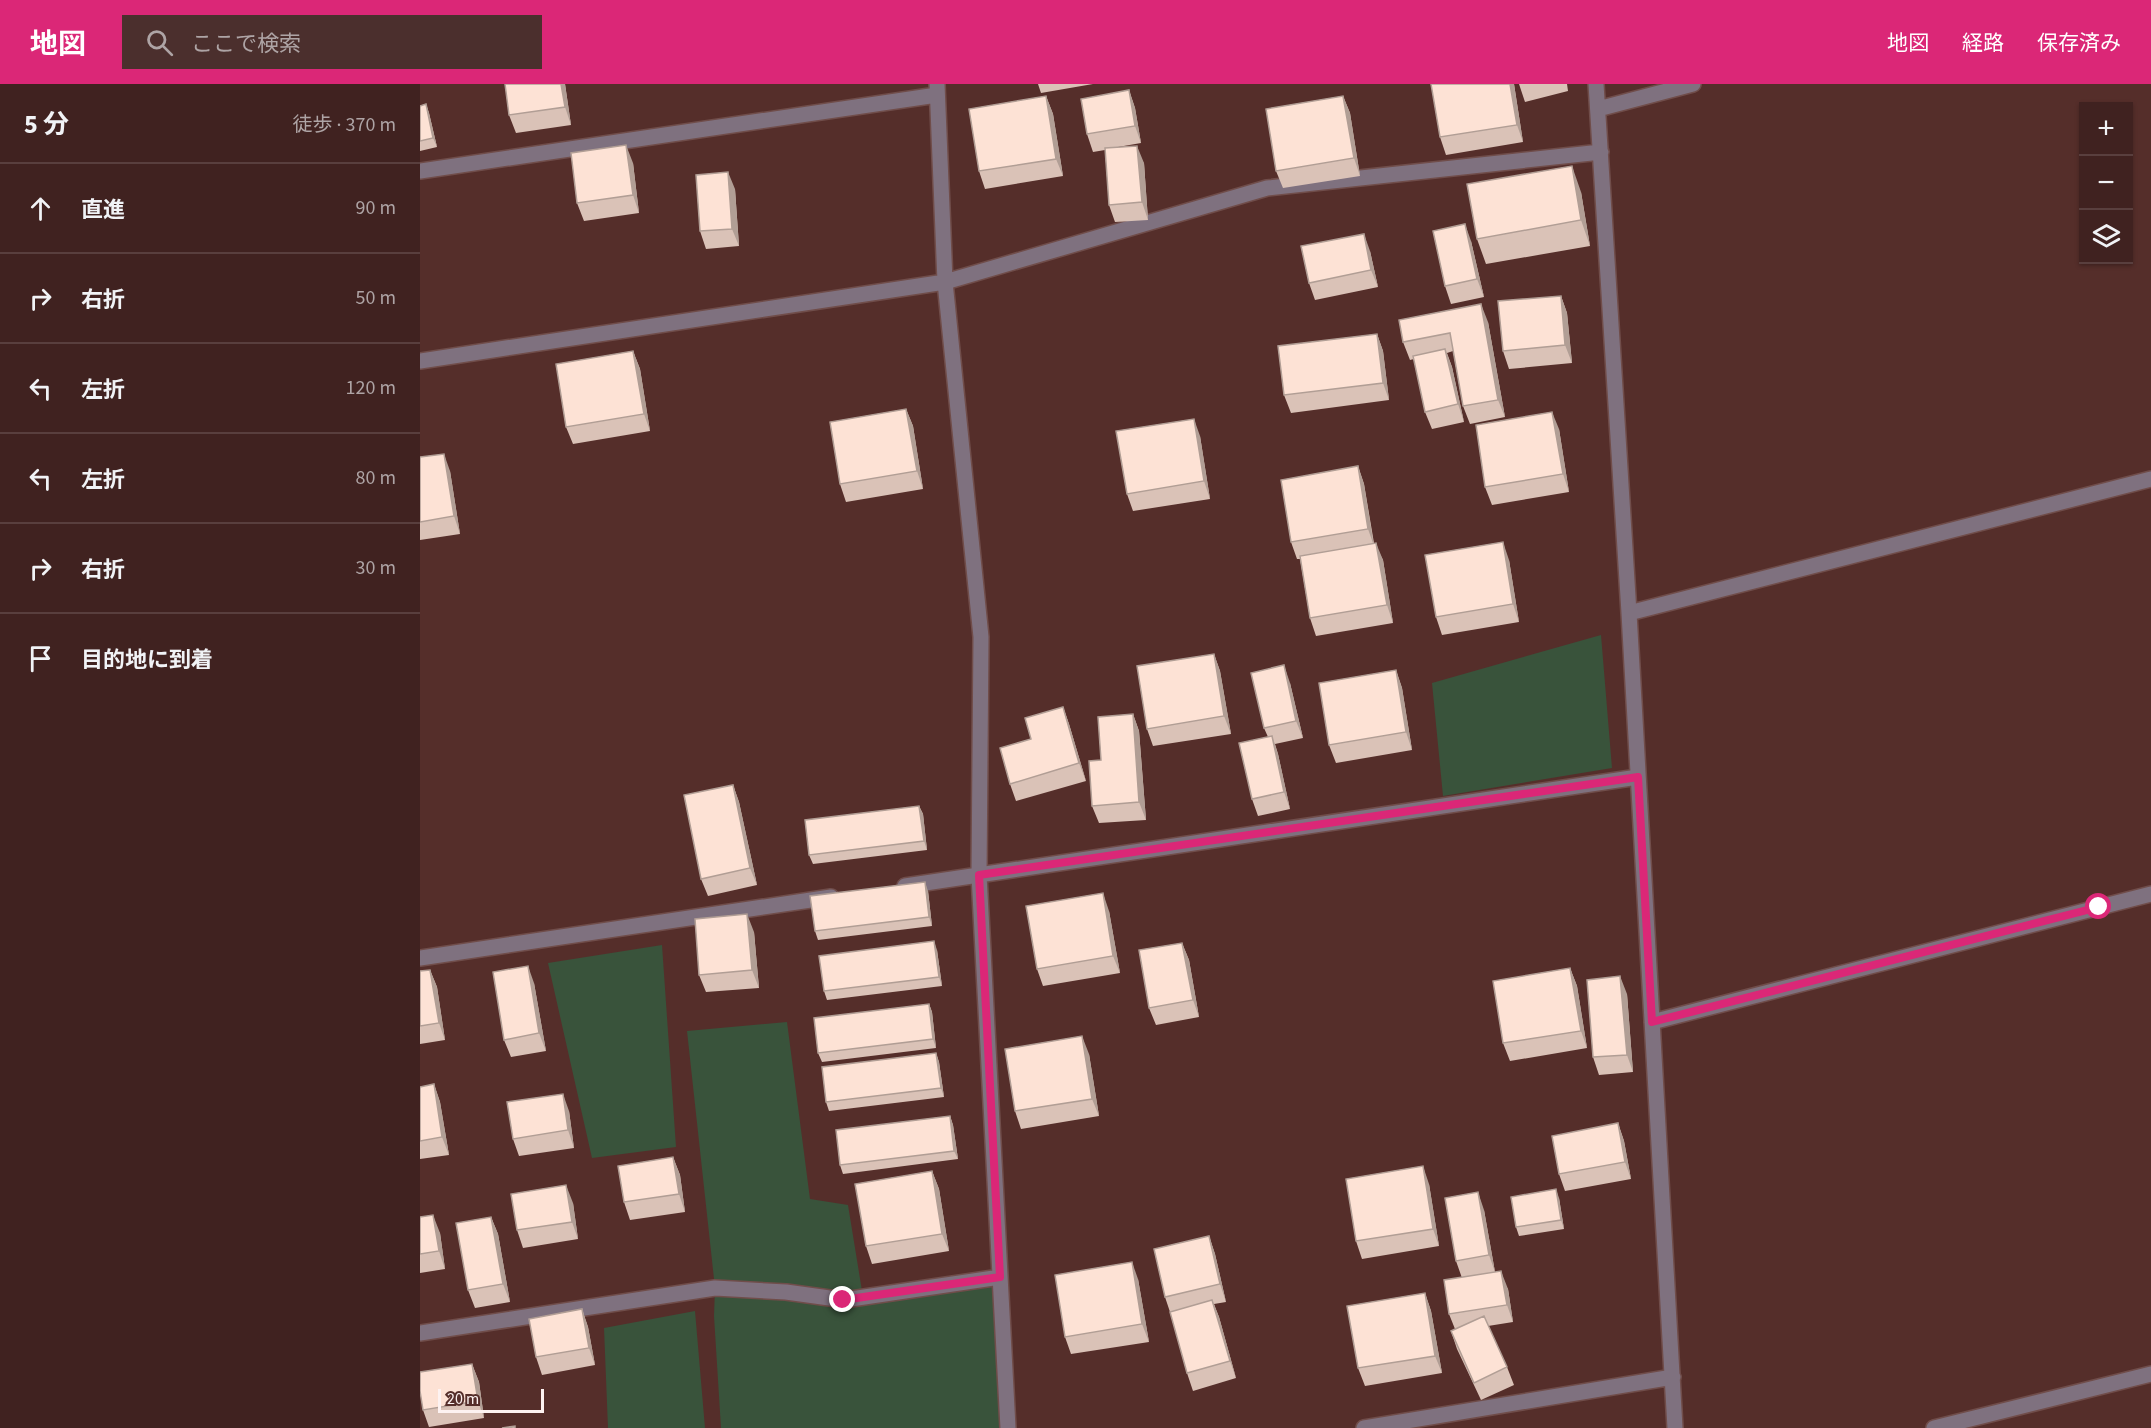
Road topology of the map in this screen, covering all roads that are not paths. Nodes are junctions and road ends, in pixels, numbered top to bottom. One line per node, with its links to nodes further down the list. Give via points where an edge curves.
1 (1596, 84): 4 (street)
2 (1693, 84): 4 (street)
3 (937, 89): 6 (street); 7 (street)
4 (1598, 109): 5 (street)
5 (1601, 152): 7 (street, via 1267,188); 10 (street)
6 (420, 171)
7 (945, 282): 8 (street); 12 (street, via 981,637)
8 (420, 361)
9 (2151, 479): 10 (street)
10 (1629, 613): 11 (street)
11 (1638, 777): 12 (street); 17 (street)
12 (979, 875): 13 (street); 18 (street)
13 (886, 889)
14 (851, 894): 16 (street)
15 (2151, 894): 17 (street)
16 (420, 958)
17 (1652, 1022): 21 (street)
18 (1000, 1277): 19 (street, via 843,1300 715,1288); 22 (street)
19 (420, 1333)
20 (2151, 1374): 25 (street)
21 (1673, 1377): 23 (street); 24 (street)
22 (1008, 1428)
23 (1364, 1428)
24 (1675, 1428)
25 (1934, 1428)

